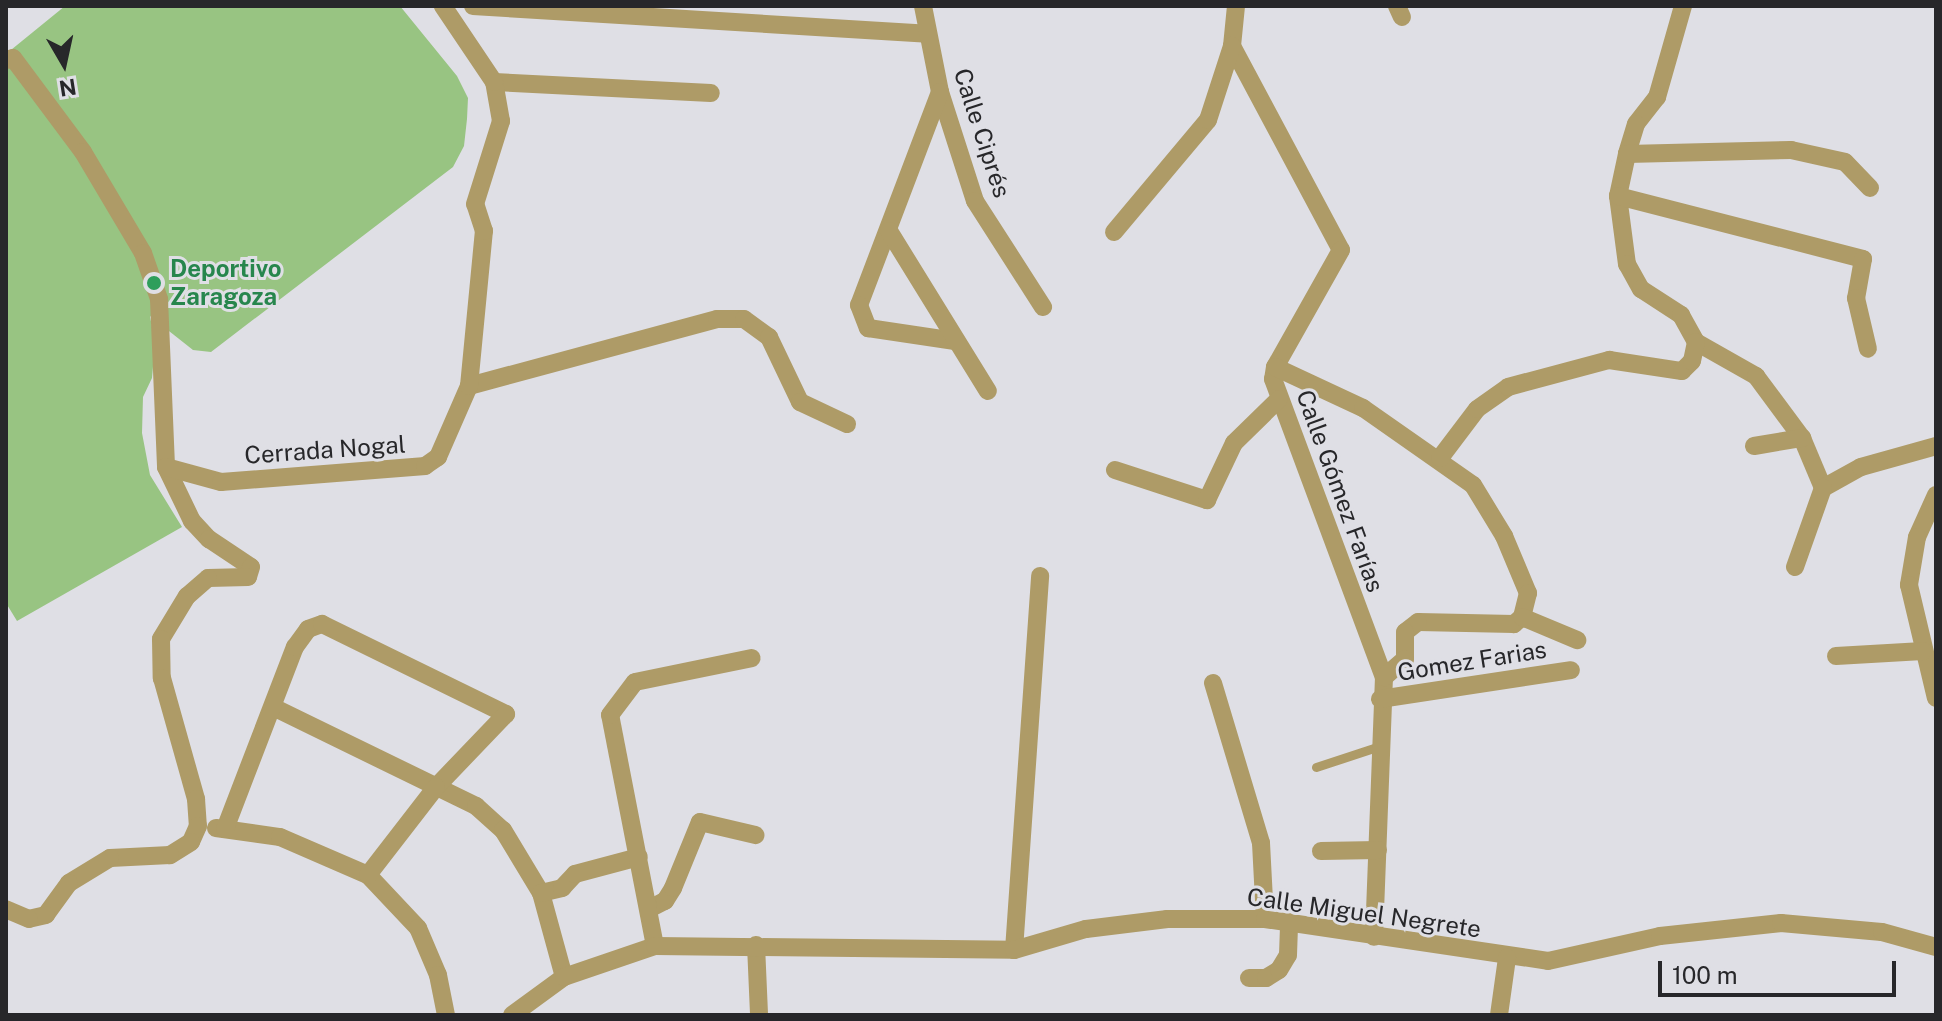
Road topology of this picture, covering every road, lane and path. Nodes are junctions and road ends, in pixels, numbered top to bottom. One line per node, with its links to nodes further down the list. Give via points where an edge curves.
1 (443, 6): 10 (street, Cerrada Nogal)
2 (473, 6): 6 (street)
3 (923, 6): 7 (street, Calle Ciprés)
4 (1236, 6): 8 (street)
5 (1683, 6): 13 (street, via 1657,97 1636,124)
6 (578, 8): 7 (street)
7 (927, 34): 11 (street, Calle Ciprés)
8 (1232, 46): 17 (street, via 1208,120); 22 (street, Calle Gómez Farías, via 1341,250)
9 (6, 60): 31 (street, via 13,58 83,152 143,253 159,299)
10 (494, 82): 12 (street); 23 (street, Cerrada Nogal, via 501,121 475,204 484,231)
11 (940, 92): 16 (street); 18 (street, Calle Ciprés, via 975,201)
12 (711, 93)
13 (1627, 154): 14 (street, via 1791,150 1845,162); 15 (street)
14 (1870, 188)
15 (1618, 196): 20 (street, via 1627,264 1641,289 1681,315); 21 (street, via 1863,259 1856,298)
16 (889, 231): 19 (street); 19 (street, via 863,290 861,319 881,332)
17 (1114, 232)
18 (1043, 307)
19 (955, 341): 24 (street)
20 (1696, 342): 27 (street, via 1756,376); 30 (street, via 1692,361 1682,371 1609,360 1508,387 1477,409)
21 (1868, 349)
22 (1275, 367): 25 (street, Calle Gómez Farías); 30 (street, via 1363,408)
23 (469, 386): 26 (street, via 717,319 744,319 769,337 800,402); 31 (street, Cerrada Nogal, via 438,457 425,466 221,482)
24 (988, 391)
25 (1279, 399): 32 (street, via 1234,443 1207,500); 43 (street, Calle Gómez Farías)
26 (847, 424)
27 (1802, 438): 28 (street); 33 (street)
28 (1754, 446)
29 (1936, 446): 33 (street, via 1861,467)
30 (1440, 458): 37 (street, via 1473,485 1504,536 1528,593)
31 (166, 467): 51 (street, via 192,521 251,567 248,577 208,578 187,596 161,639 162,678 188,767)
32 (1115, 470)
33 (1823, 488): 35 (street)
34 (1936, 495): 39 (street, via 1917,537 1909,585)
35 (1795, 567)
36 (1040, 576): 67 (street)
37 (1522, 617): 38 (street); 43 (street, via 1503,625 1418,622 1405,632 1405,659)
38 (1577, 640)
39 (1923, 651): 40 (street); 45 (street)
40 (1836, 656)
41 (752, 658): 56 (street, via 635,682 620,696 610,715 611,736)
42 (1571, 670): 46 (street, Gomez Farias)
43 (1384, 677): 46 (street)
44 (1213, 683): 61 (street, via 1261,843)
45 (1936, 698)
46 (1380, 699): 48 (street)
47 (275, 708): 50 (street); 50 (street, via 295,647 308,629 322,624 506,714); 52 (street)
48 (1377, 747): 49 (lane); 54 (street)
49 (1316, 767)
50 (436, 787): 57 (street); 58 (street, via 476,806 503,830)
51 (198, 826): 52 (street); 59 (street, via 191,842 170,855 110,858 69,883 46,915 29,919)
52 (225, 829): 57 (street, via 280,837)
53 (755, 835): 60 (street, via 700,822 673,888 665,901)
54 (1378, 850): 55 (street); 63 (street)
55 (1321, 851)
56 (639, 857): 58 (street, via 575,874 562,888); 60 (street)
57 (368, 875): 71 (street, via 418,928 438,975)
58 (541, 893): 69 (street)
59 (6, 909)
60 (649, 909): 65 (street)
61 (1265, 919): 62 (street, Calle Miguel Negrete); 67 (street, Calle Miguel Negrete, via 1154,920 1086,929)
62 (1289, 922): 63 (street, Calle Miguel Negrete); 70 (street, via 1288,955 1279,970 1266,978)
63 (1374, 937): 68 (street, Calle Miguel Negrete)
64 (756, 945): 65 (street, Calle Miguel Negrete); 67 (street, Calle Miguel Negrete); 73 (street)
65 (655, 946): 69 (street, Calle Miguel Negrete)
66 (1936, 947): 68 (street, Calle Miguel Negrete, via 1882,932 1781,923 1660,936 1548,961)
67 (1014, 950)
68 (1507, 958): 74 (street)
69 (564, 977): 72 (street, Calle Miguel Negrete)
70 (1249, 978)
71 (446, 1015)
72 (512, 1015)
73 (759, 1015)
74 (1499, 1015)

